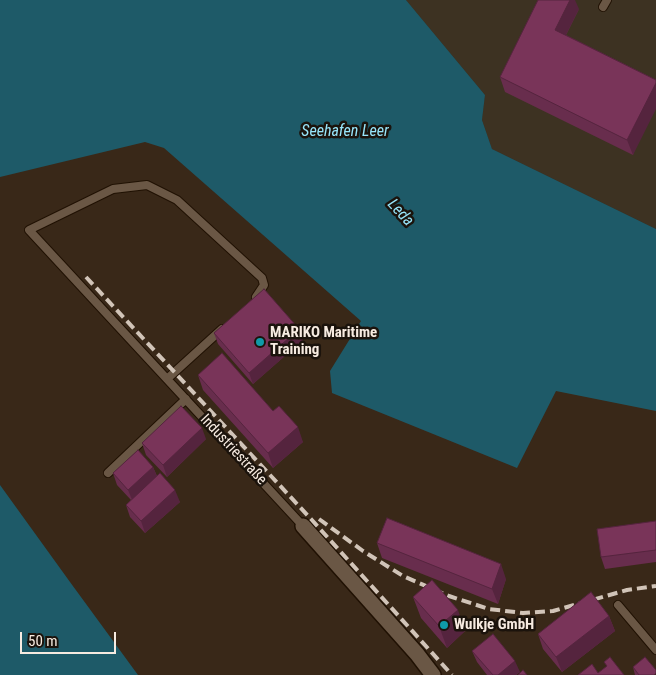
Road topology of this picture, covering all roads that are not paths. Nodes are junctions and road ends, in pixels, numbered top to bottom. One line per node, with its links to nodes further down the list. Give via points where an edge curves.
1 (246, 306): 3 (lane, Industriestraße, via 260,293 264,285 262,278 177,200 147,185 112,189 28,230)
2 (225, 326): 3 (lane)
3 (167, 379): 4 (lane, Industriestraße)
4 (186, 399): 5 (lane); 6 (lane, Industriestraße)
5 (108, 473)
6 (303, 526): 9 (street, Industriestraße)
7 (618, 604): 8 (lane)
8 (656, 650)
9 (433, 675)

